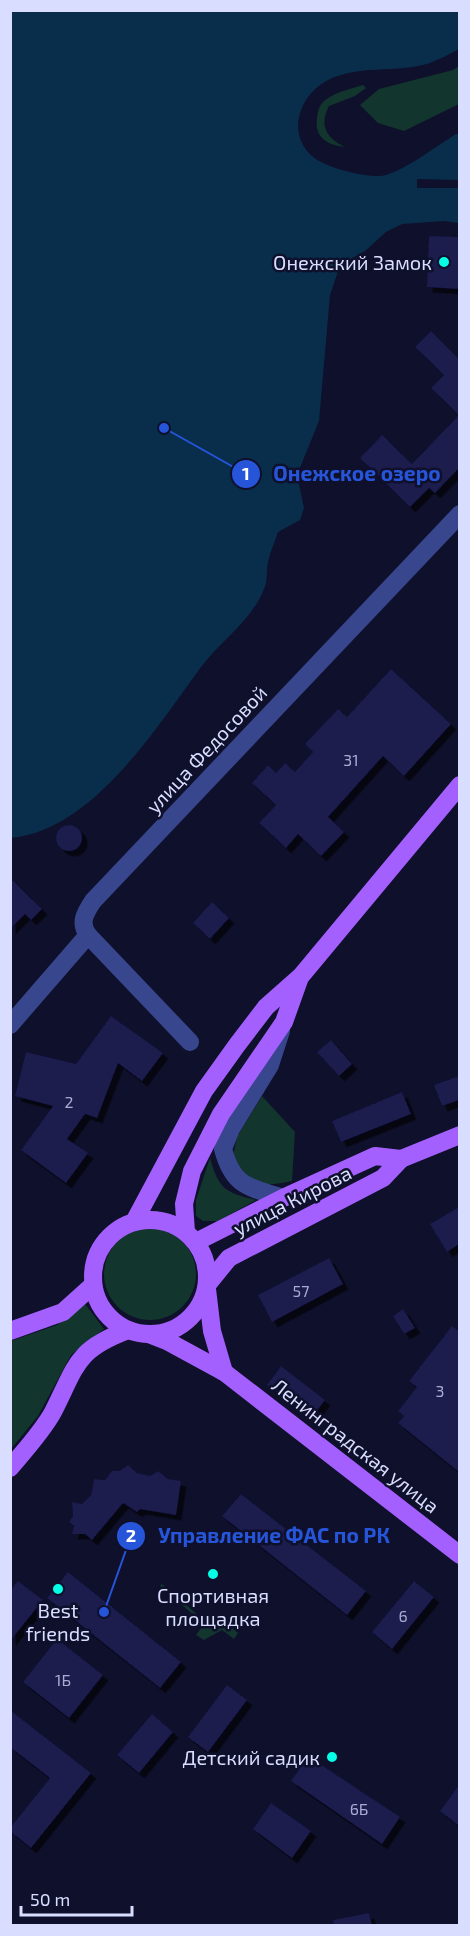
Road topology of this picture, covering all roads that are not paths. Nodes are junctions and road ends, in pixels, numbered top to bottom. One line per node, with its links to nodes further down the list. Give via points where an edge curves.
1 (459, 514): 3 (street, улица Федосовой, via 93,901 84,916)
2 (459, 785): 4 (main road)
3 (88, 936): 6 (street); 7 (street)
4 (301, 976): 5 (main road); 11 (main road, via 266,1007 204,1091)
5 (284, 1022): 10 (street, via 270,1065 223,1149 234,1177 246,1186); 12 (main road, via 221,1114 192,1171 184,1204)
6 (10, 1024)
7 (190, 1042)
8 (459, 1135): 9 (main road, улица Кирова)
9 (402, 1159): 10 (main road, улица Кирова, via 375,1156); 14 (main road, улица Кирова, via 383,1178 229,1258)
10 (283, 1198): 12 (main road, улица Кирова)
11 (134, 1221): 12 (main road, via 170,1223); 13 (main road, via 103,1243 94,1263)
12 (191, 1237): 14 (main road, via 207,1270)
13 (93, 1285): 15 (main road, via 99,1304 112,1320); 16 (main road, via 63,1312)
14 (207, 1285): 17 (main road, via 200,1305 187,1321 169,1331); 18 (main road, via 212,1331)
15 (128, 1330): 17 (main road); 19 (main road, via 106,1339 81,1357 40,1432)
16 (10, 1331)
17 (149, 1334): 18 (main road, Ленинградская улица)
18 (224, 1372): 20 (main road, Ленинградская улица)
19 (10, 1468)
20 (459, 1555)

